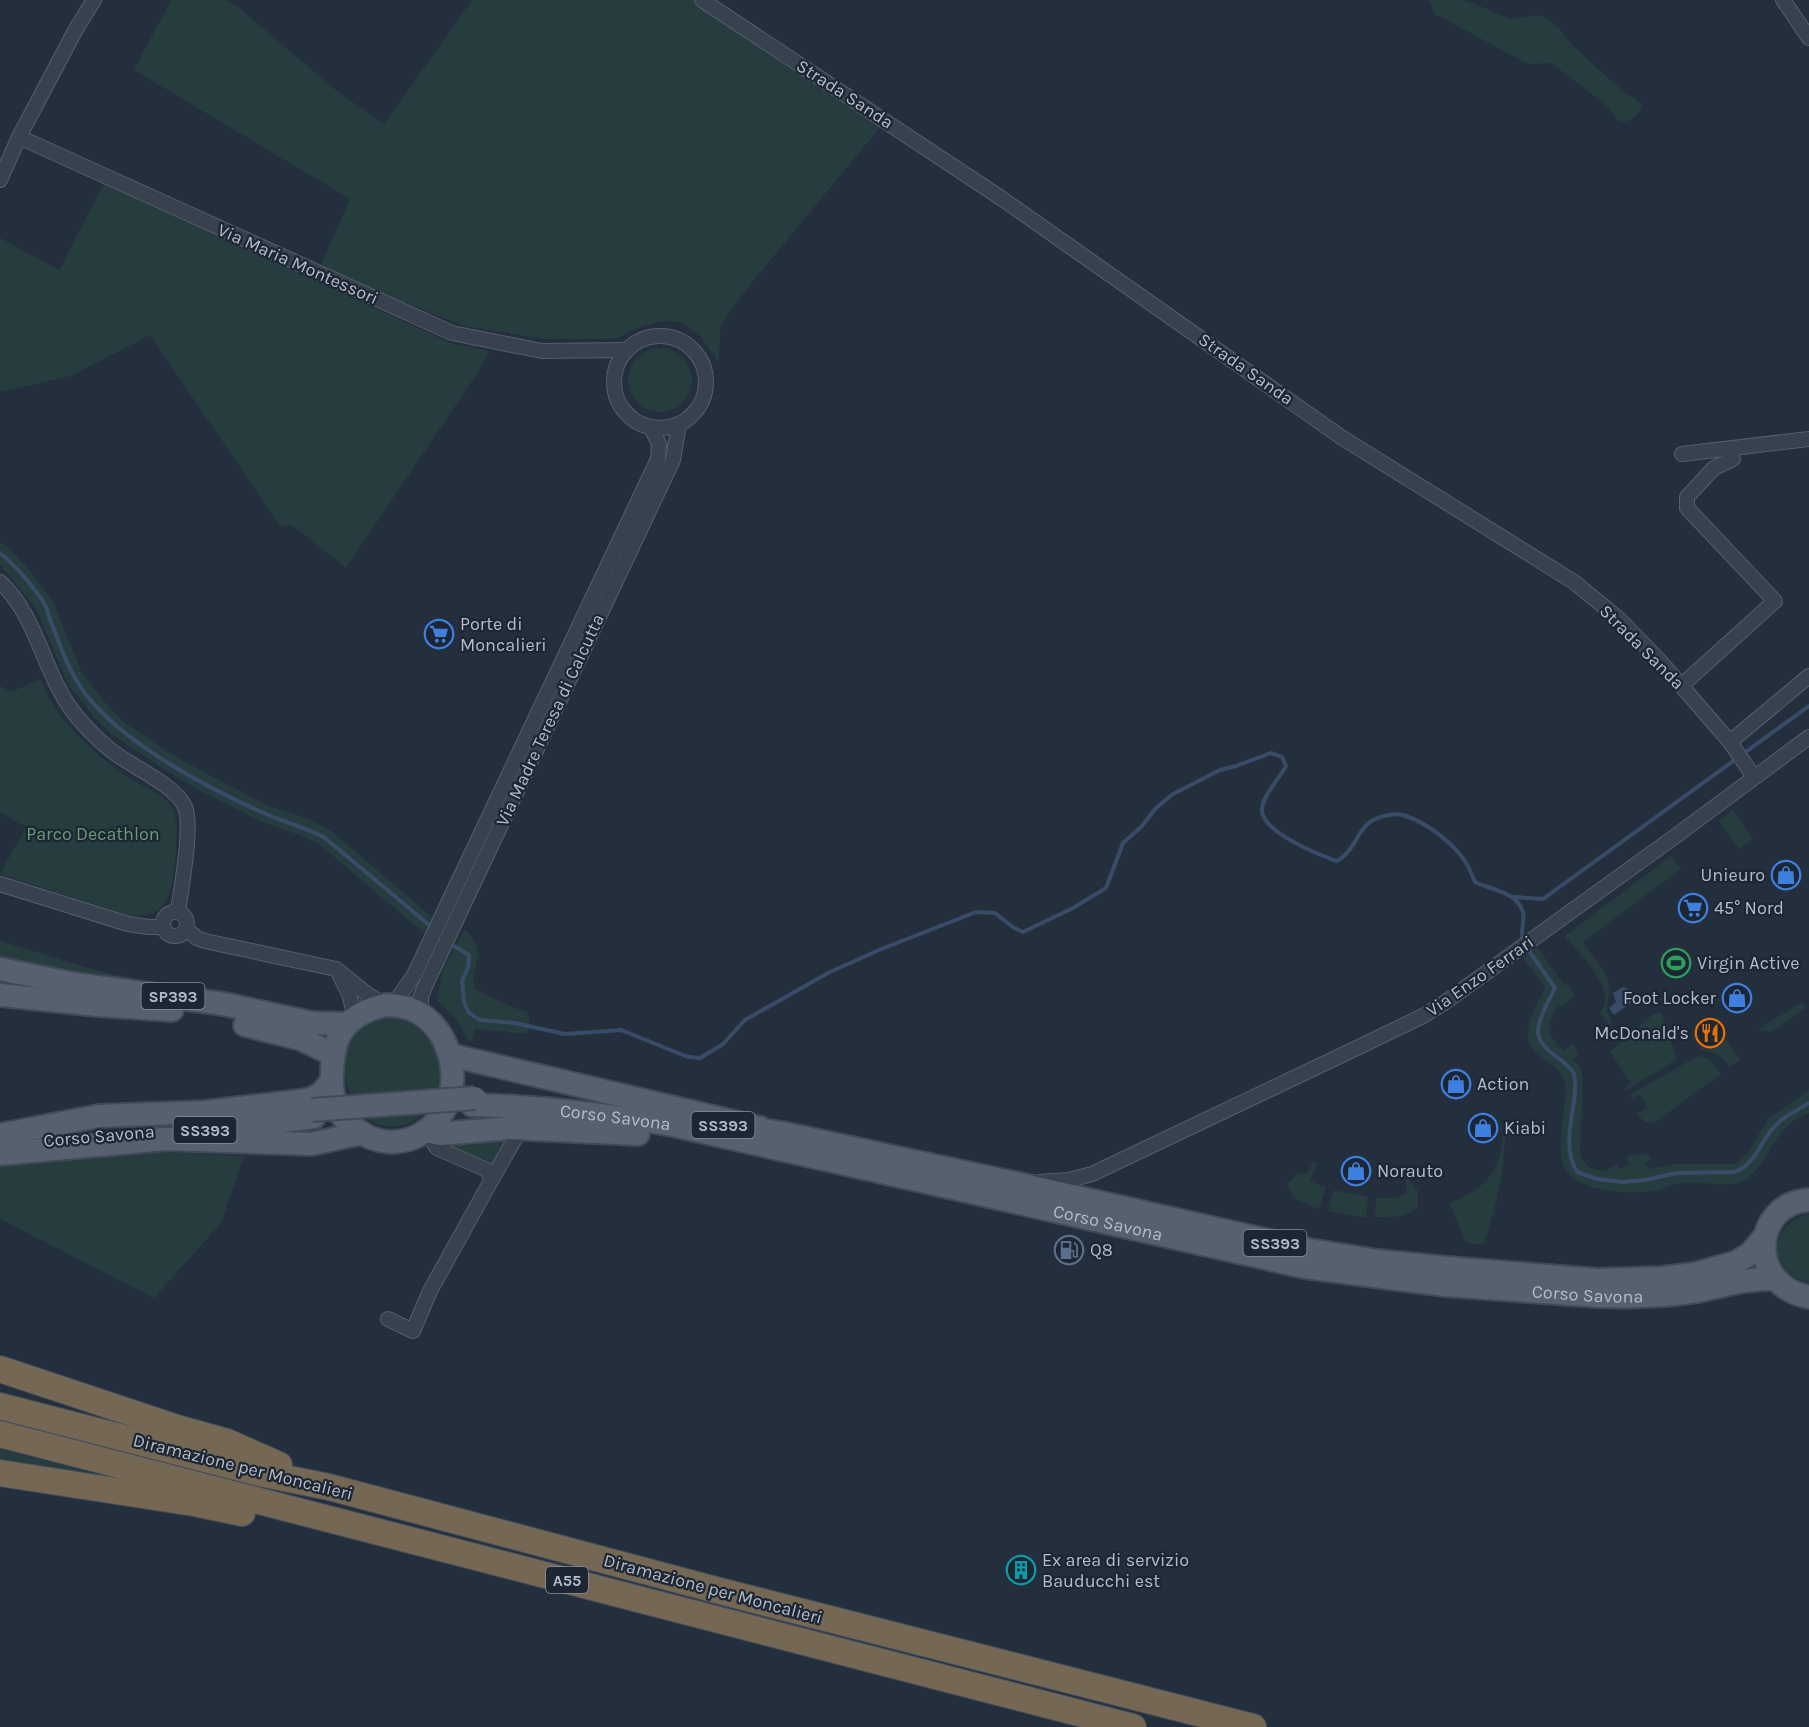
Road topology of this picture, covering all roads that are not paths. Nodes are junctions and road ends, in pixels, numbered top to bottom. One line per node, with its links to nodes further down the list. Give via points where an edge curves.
1 (94, 0): 5 (street)
2 (702, 0): 18 (street, Strada Sanda, via 1001,198 1341,437 1574,582 1619,619)
3 (1783, 0): 4 (street)
4 (1809, 38)
5 (19, 137): 6 (street); 9 (street, Via Maria Montessori, via 452,333 542,351)
6 (3, 163): 7 (street)
7 (0, 180)
8 (625, 350): 9 (street, Via Maria Montessori); 10 (street); 11 (street, via 637,341 666,335 693,348 706,375 706,389 701,404)
9 (589, 351): 10 (street)
10 (614, 375): 12 (street, via 617,401 624,412)
11 (680, 424): 12 (street); 30 (street, Via Madre Teresa di Calcutta, via 674,460 427,982 421,996)
12 (651, 428): 29 (street, Via Madre Teresa di Calcutta, via 659,444 658,459 419,964 405,992)
13 (1809, 440): 14 (street)
14 (1682, 454)
15 (1733, 459): 18 (street, via 1713,468 1687,497 1687,508 1775,601)
16 (0, 582): 23 (street, via 19,604 74,714 114,753 174,793 185,807 188,825)
17 (1809, 676): 20 (street)
18 (1682, 686): 20 (street, Strada Sanda)
19 (1809, 737): 21 (street, Via Enzo Ferrari)
20 (1732, 745): 21 (street, Strada Sanda)
21 (1754, 777): 44 (street, Via Enzo Ferrari, via 1423,1016 1082,1177)
22 (0, 884): 24 (street, via 128,924)
23 (178, 912): 24 (street, via 165,918); 25 (street, via 186,918)
24 (164, 927): 25 (street, via 174,935)
25 (186, 929): 27 (street, via 205,942)
26 (0, 969): 31 (main road, SP393, via 74,984 224,1004 312,1023)
27 (336, 969): 29 (street, via 367,994); 31 (street, via 349,994)
28 (0, 995): 32 (main road, SP393, via 190,1012 274,1031)
29 (389, 1005): 30 (main road, via 409,1008); 31 (main road, via 368,1009)
30 (422, 1016): 33 (main road, via 442,1036)
31 (350, 1021): 32 (main road, via 337,1038)
32 (332, 1054): 34 (main road)
33 (450, 1055): 37 (main road, via 448,1102 439,1119); 40 (main road)
34 (331, 1081): 38 (main road, via 340,1113); 39 (main road, via 326,1090 308,1100 206,1112 99,1116)
35 (313, 1113): 39 (main road, Corso Savona / SS393); 40 (main road, Corso Savona / SS393, bridge, via 507,1097 547,1100); 41 (main road, Corso Savona / SS393, via 214,1130 96,1132)
36 (521, 1128): 37 (main road, via 440,1134); 40 (main road); 43 (street)
37 (425, 1131): 38 (main road, via 393,1143); 43 (street, via 437,1148 487,1170)
38 (362, 1133): 42 (main road, via 311,1143 166,1139)
39 (0, 1135)
40 (781, 1141): 44 (main road, Corso Savona / SS393); 47 (main road, Corso Savona / SS393, via 1305,1267 1374,1277 1630,1297 1663,1296 1746,1279)
41 (0, 1147)
42 (0, 1154)
43 (492, 1179): 49 (street, via 430,1291 413,1331)
44 (1019, 1184): 46 (main road, Corso Savona / SS393, via 1309,1250 1378,1261 1598,1280 1662,1278 1721,1268 1751,1253)
45 (1809, 1200): 46 (main road, Corso Savona / SS393, via 1779,1213)
46 (1765, 1236): 47 (main road, via 1767,1266)
47 (1774, 1280): 48 (main road, Corso Savona / SS393, via 1788,1291)
48 (1809, 1297)
49 (388, 1319)
50 (0, 1369): 54 (highway, via 227,1442)
51 (0, 1406): 54 (highway, Diramazione per Moncalieri / A55, via 259,1473)
52 (0, 1434): 55 (highway, Diramazione per Moncalieri / A55)
53 (0, 1473): 55 (highway)
54 (329, 1487): 57 (highway, Diramazione per Moncalieri / A55)
55 (426, 1543): 56 (highway, Diramazione per Moncalieri / A55)
56 (1133, 1727)
57 (1252, 1727)

